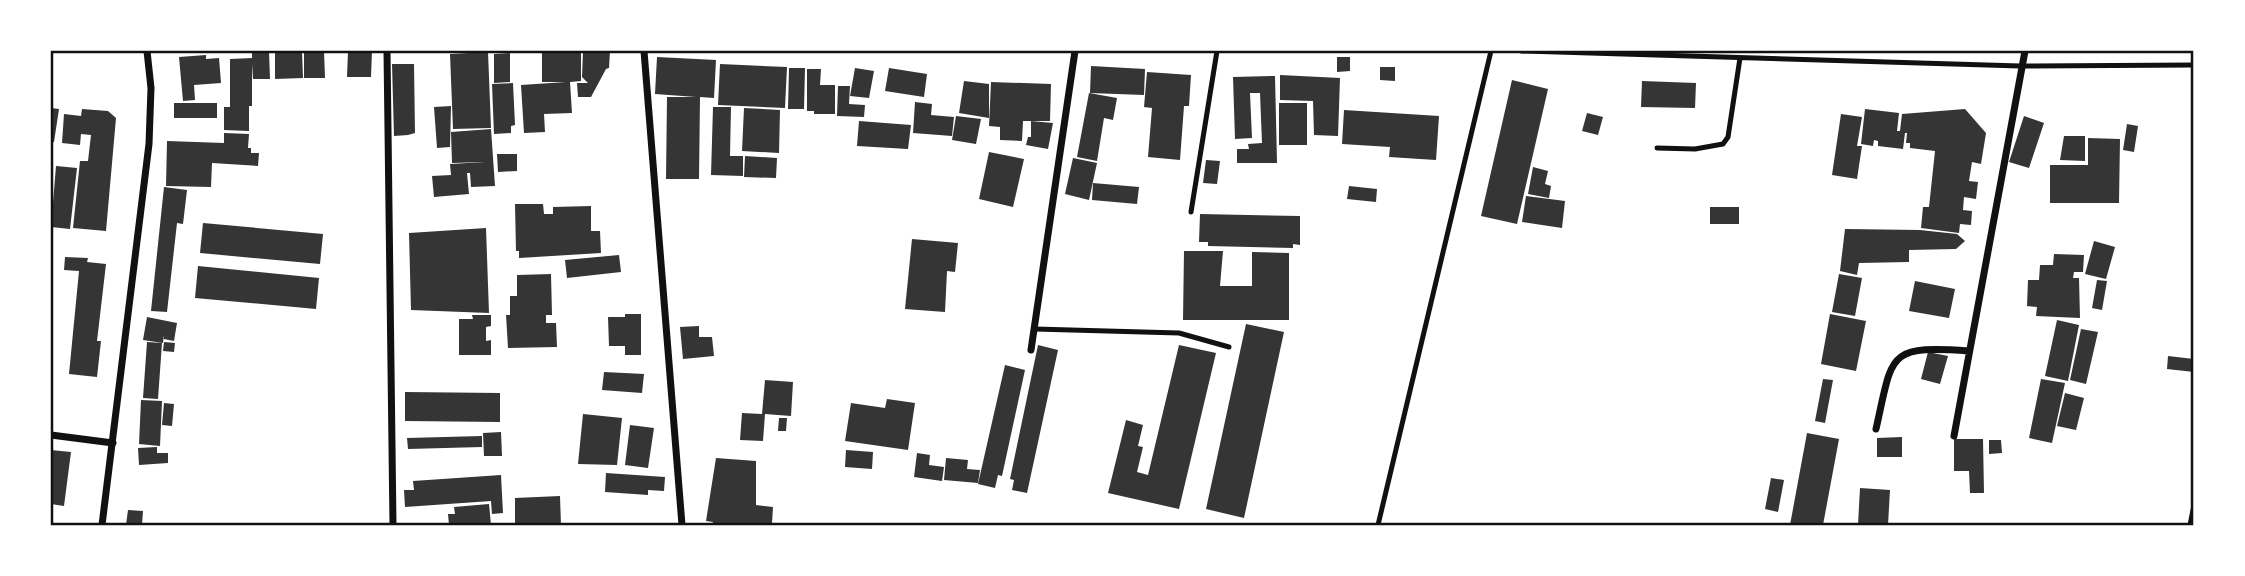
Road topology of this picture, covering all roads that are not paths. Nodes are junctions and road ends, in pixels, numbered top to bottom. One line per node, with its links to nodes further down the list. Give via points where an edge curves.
1 (147, 51): 22 (street, via 149,144)
2 (387, 51): 25 (street)
3 (644, 51): 26 (street)
4 (1075, 51): 15 (street)
5 (1217, 51): 14 (lane)
6 (1491, 51): 27 (lane)
7 (1521, 51): 9 (lane)
8 (2025, 51): 12 (street)
9 (1632, 53): 10 (lane)
10 (1740, 58): 12 (lane); 13 (lane, via 1728,137 1723,144)
11 (2194, 65): 12 (lane)
12 (2020, 66): 18 (street)
13 (1657, 148)
14 (1191, 212)
15 (1035, 329): 16 (lane, via 1179,333); 17 (street)
16 (1228, 347)
17 (1031, 350)
18 (1969, 351): 19 (street, via 1929,348 1904,354 1891,365); 21 (street)
19 (1876, 429)
20 (51, 435): 22 (street)
21 (1954, 436)
22 (113, 443): 24 (street)
23 (2194, 505): 28 (lane)
24 (102, 525)
25 (393, 525)
26 (681, 525)
27 (1378, 525)
28 (2190, 525)

